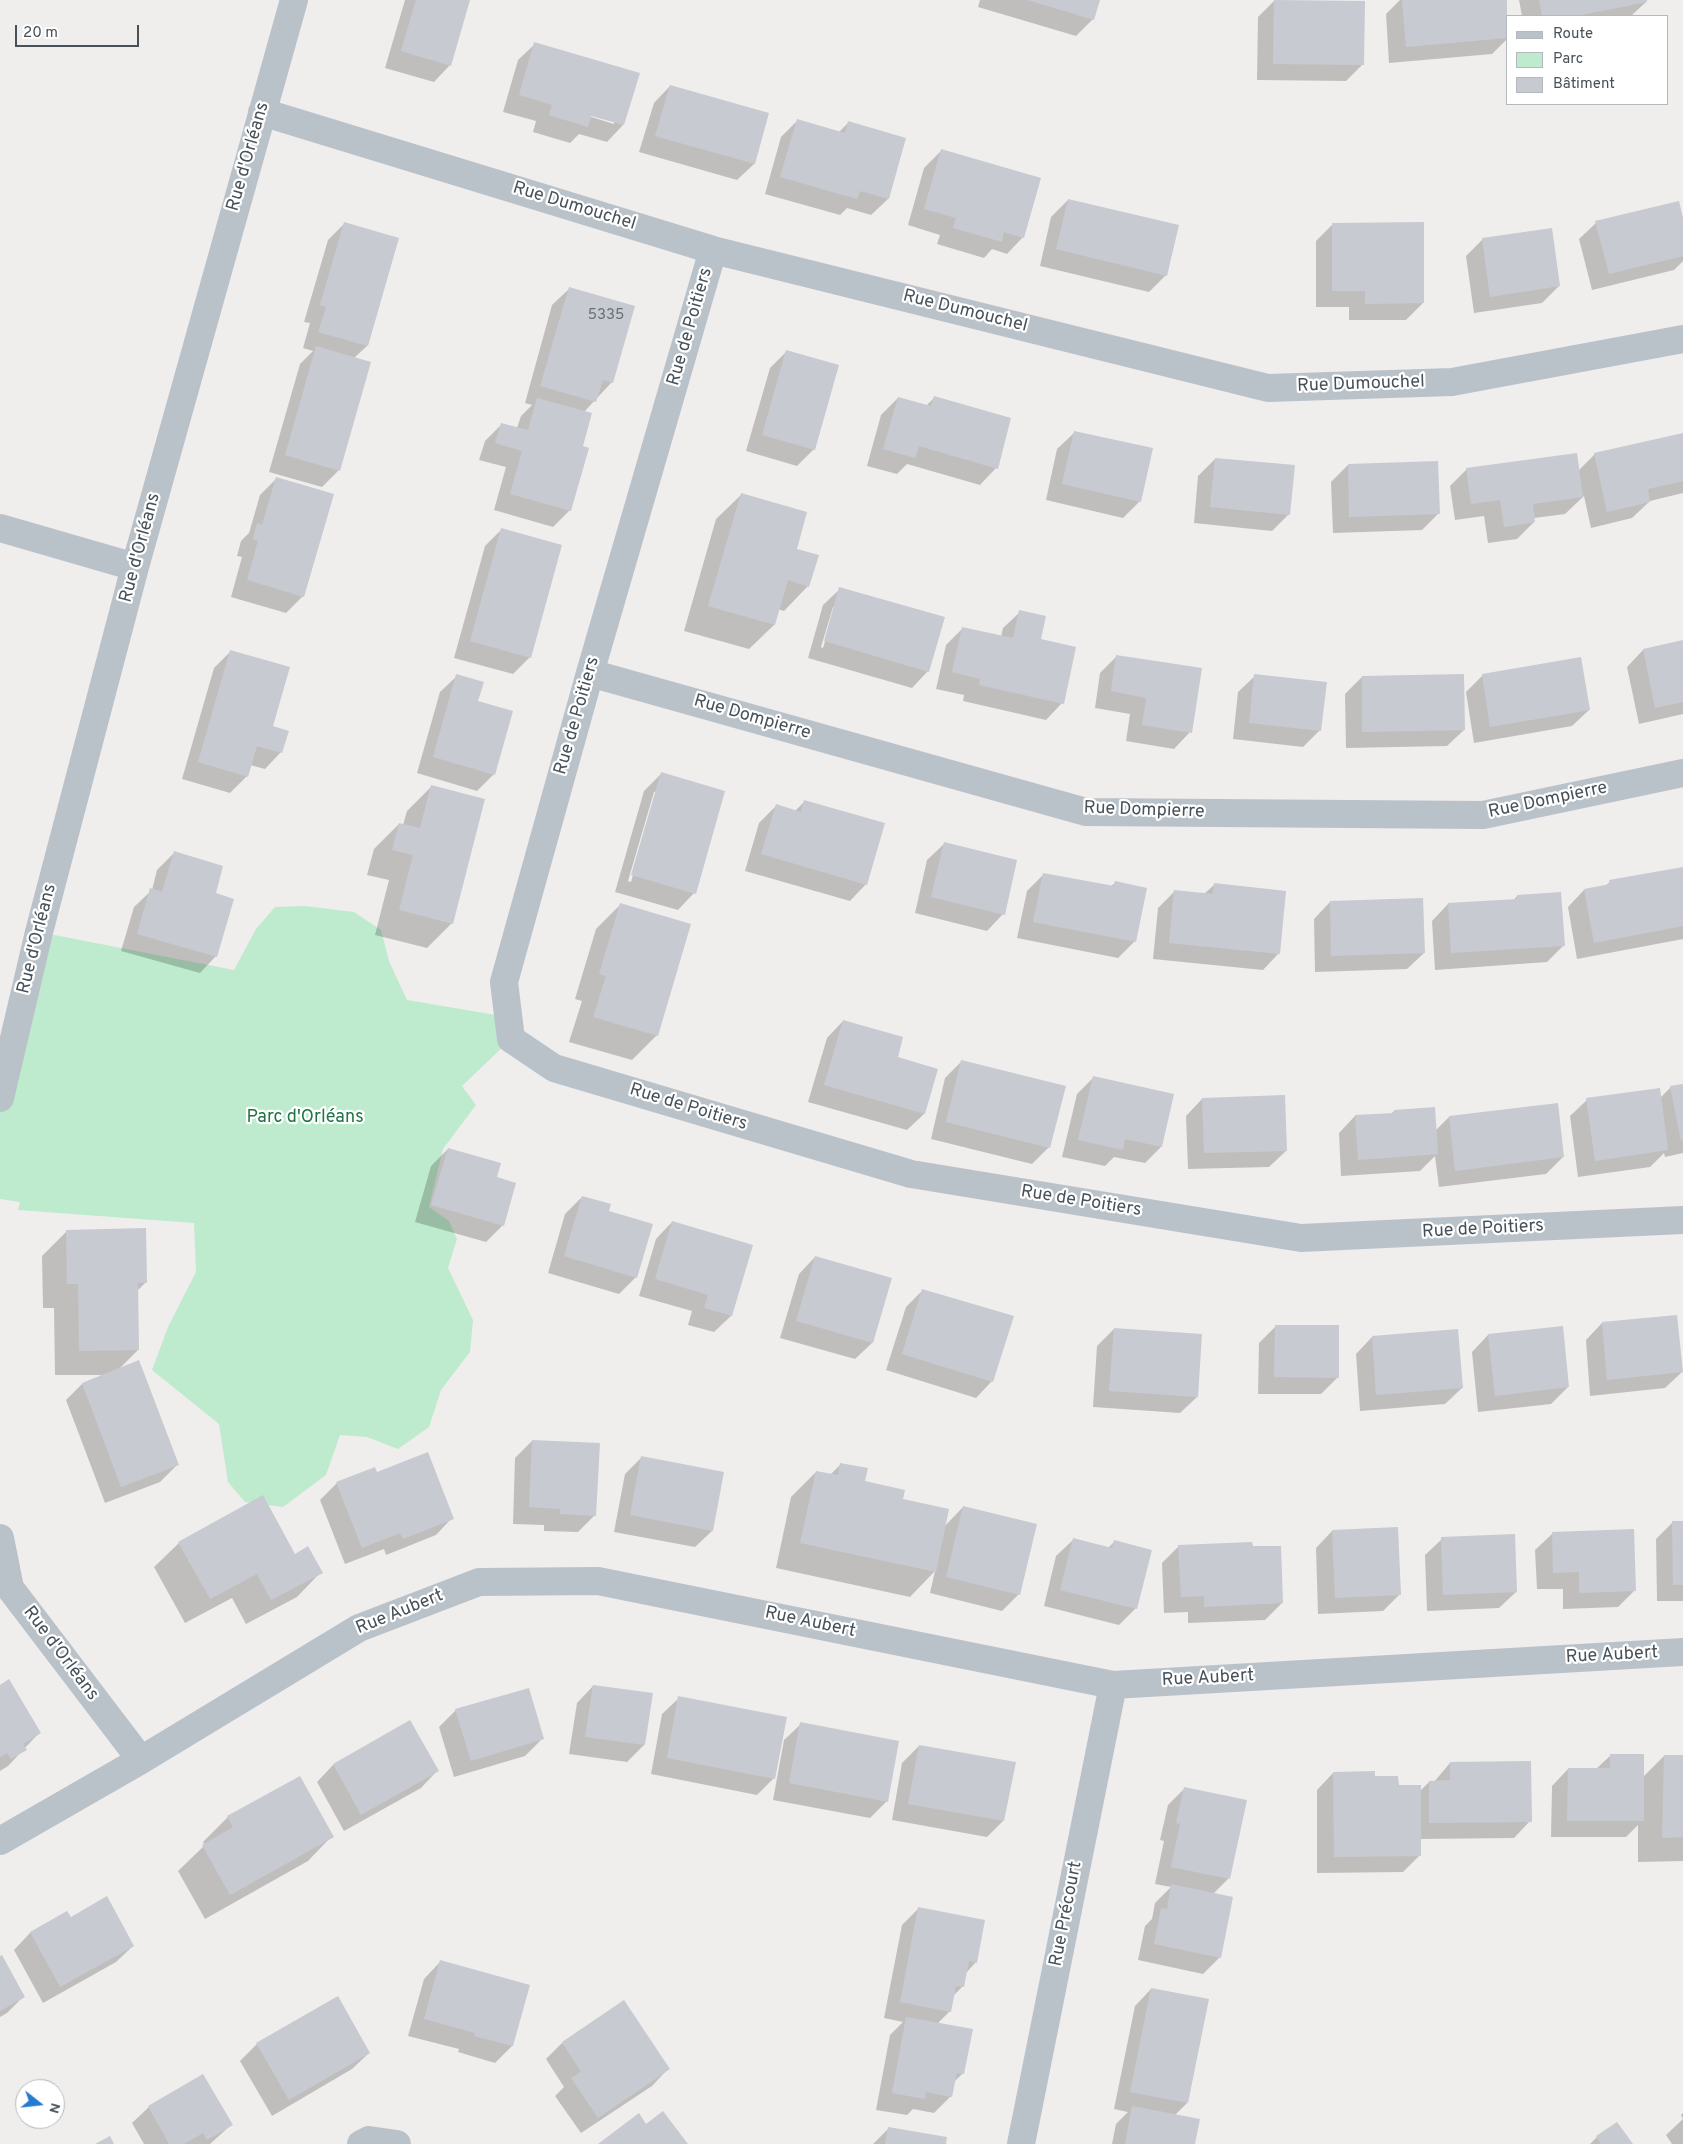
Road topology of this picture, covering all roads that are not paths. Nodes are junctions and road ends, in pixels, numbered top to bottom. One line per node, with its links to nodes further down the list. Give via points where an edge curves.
1 (294, 0): 2 (street, Rue d'Orléans)
2 (262, 112): 3 (street, Rue Dumouchel); 6 (street, Rue d'Orléans)
3 (713, 250): 4 (street, Rue Dumouchel, via 1268,388 1452,382); 7 (street, Rue de Poitiers)
4 (1683, 339)
5 (0, 528): 6 (street)
6 (135, 567): 9 (street, Rue d'Orléans, via 39,932)
7 (590, 673): 8 (street, Rue Dompierre, via 1086,812 1483,815); 10 (street, Rue de Poitiers, via 504,982 511,1039 554,1068 911,1174 1301,1238)
8 (1683, 773)
9 (0, 1098)
10 (1683, 1220)
11 (0, 1538): 14 (street, Rue d'Orléans, via 10,1588)
12 (1683, 1652): 13 (street, Rue Aubert)
13 (1113, 1685): 14 (street, Rue Aubert, via 598,1580 479,1582 360,1628); 18 (street, Rue Précourt)
14 (141, 1760): 15 (street, Rue Aubert)
15 (0, 1841)
16 (361, 2144): 17 (street, via 369,2140)
17 (397, 2144)
18 (1020, 2144)

